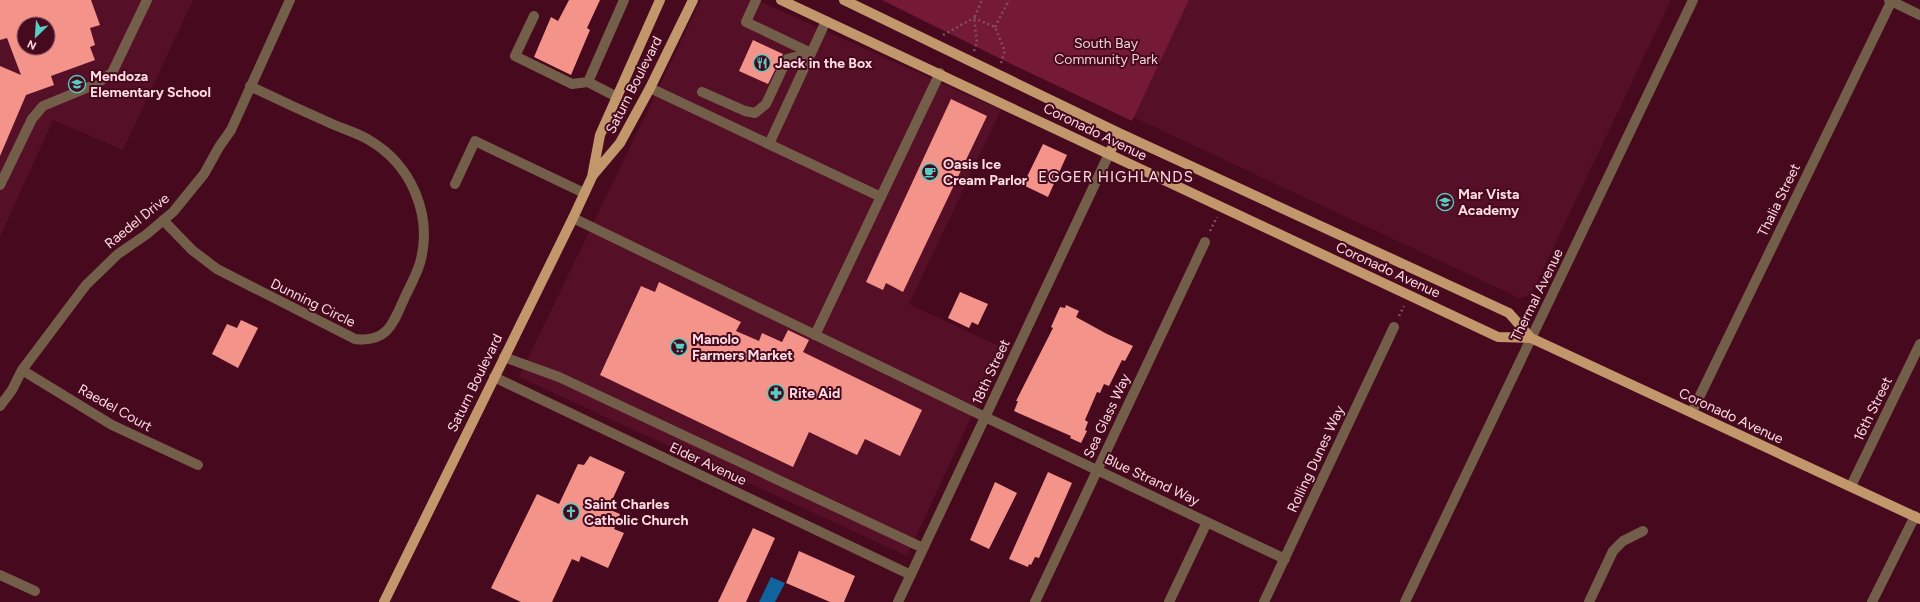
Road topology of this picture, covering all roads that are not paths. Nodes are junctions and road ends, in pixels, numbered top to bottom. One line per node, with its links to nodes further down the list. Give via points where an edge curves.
1 (147, 0): 26 (street, via 112,74 94,85 43,106 32,119)
2 (290, 0): 17 (street, Raedel Drive)
3 (624, 0): 16 (street)
4 (660, 0): 20 (main road, Saturn Boulevard)
5 (692, 0): 18 (main road, Saturn Boulevard)
6 (756, 0): 14 (street, via 746,22)
7 (781, 0): 13 (main road, Coronado Avenue)
8 (844, 0): 21 (main road, Coronado Avenue)
9 (1693, 0): 34 (street, Thermal Avenue)
10 (1890, 0): 11 (street); 40 (street, Thalia Street)
11 (1920, 14)
12 (534, 16): 16 (street, via 515,56 572,84)
13 (826, 21): 14 (street); 15 (main road, Coronado Avenue)
14 (811, 53): 19 (street, via 787,59 766,104 755,113); 22 (street)
15 (940, 74): 23 (main road, Coronado Avenue); 28 (street)
16 (588, 82): 20 (street)
17 (250, 86): 30 (street, Raedel Drive, via 231,130 204,174 190,194); 30 (street, Dunning Circle, via 369,140 393,160 412,185 422,218 422,252 419,265 392,325 378,337 370,340 355,339 217,269 192,250)
18 (650, 88): 22 (street); 24 (main road, Saturn Boulevard, via 620,144)
19 (702, 92)
20 (617, 97): 24 (main road, Saturn Boulevard, via 600,135)
21 (1119, 133): 23 (main road); 34 (main road, Coronado Avenue, via 1509,313)
22 (769, 144): 28 (street)
23 (1109, 154): 34 (main road, Coronado Avenue, via 1498,337); 41 (street, 18th Street)
24 (592, 177): 27 (main road, Saturn Boulevard)
25 (455, 184): 27 (street, via 475,141)
26 (0, 185)
27 (584, 193): 29 (main road, Saturn Boulevard)
28 (881, 197): 33 (street)
29 (573, 218): 33 (street, Blue Strand Way); 36 (main road, Saturn Boulevard)
30 (163, 220): 37 (street, Raedel Drive, via 98,272)
31 (1205, 242): 43 (street, Sea Glass Way)
32 (1394, 327): 49 (street, Rolling Dunes Way)
33 (815, 335): 41 (street, Blue Strand Way)
34 (1531, 338): 40 (main road, Coronado Avenue); 53 (street, Thermal Avenue)
35 (1920, 344): 44 (street, 16th Street)
36 (504, 357): 38 (main road, Saturn Boulevard); 48 (street, via 559,377)
37 (22, 370): 39 (street, Raedel Drive); 42 (street, Raedel Court, via 112,425)
38 (494, 377): 51 (street, Elder Avenue); 54 (main road, Saturn Boulevard)
39 (0, 406)
40 (1692, 412): 44 (main road, Coronado Avenue)
41 (985, 418): 43 (street, Blue Strand Way); 48 (street, 18th Street)
42 (198, 465)
43 (1097, 470): 46 (street, Blue Strand Way); 56 (street, Sea Glass Way)
44 (1851, 486): 45 (main road, Coronado Avenue)
45 (1917, 517): 60 (street)
46 (1207, 522): 49 (street, Blue Strand Way); 57 (street)
47 (1643, 531): 59 (street, via 1623,541 1613,551)
48 (923, 548): 51 (street, 18th Street)
49 (1285, 559): 58 (street, Rolling Dunes Way)
50 (0, 575): 52 (street)
51 (910, 575): 55 (street, 18th Street)
52 (35, 591)
53 (1409, 601)
54 (384, 602)
55 (898, 602)
56 (1034, 602)
57 (1169, 602)
58 (1264, 602)
59 (1589, 602)
60 (1872, 602)

